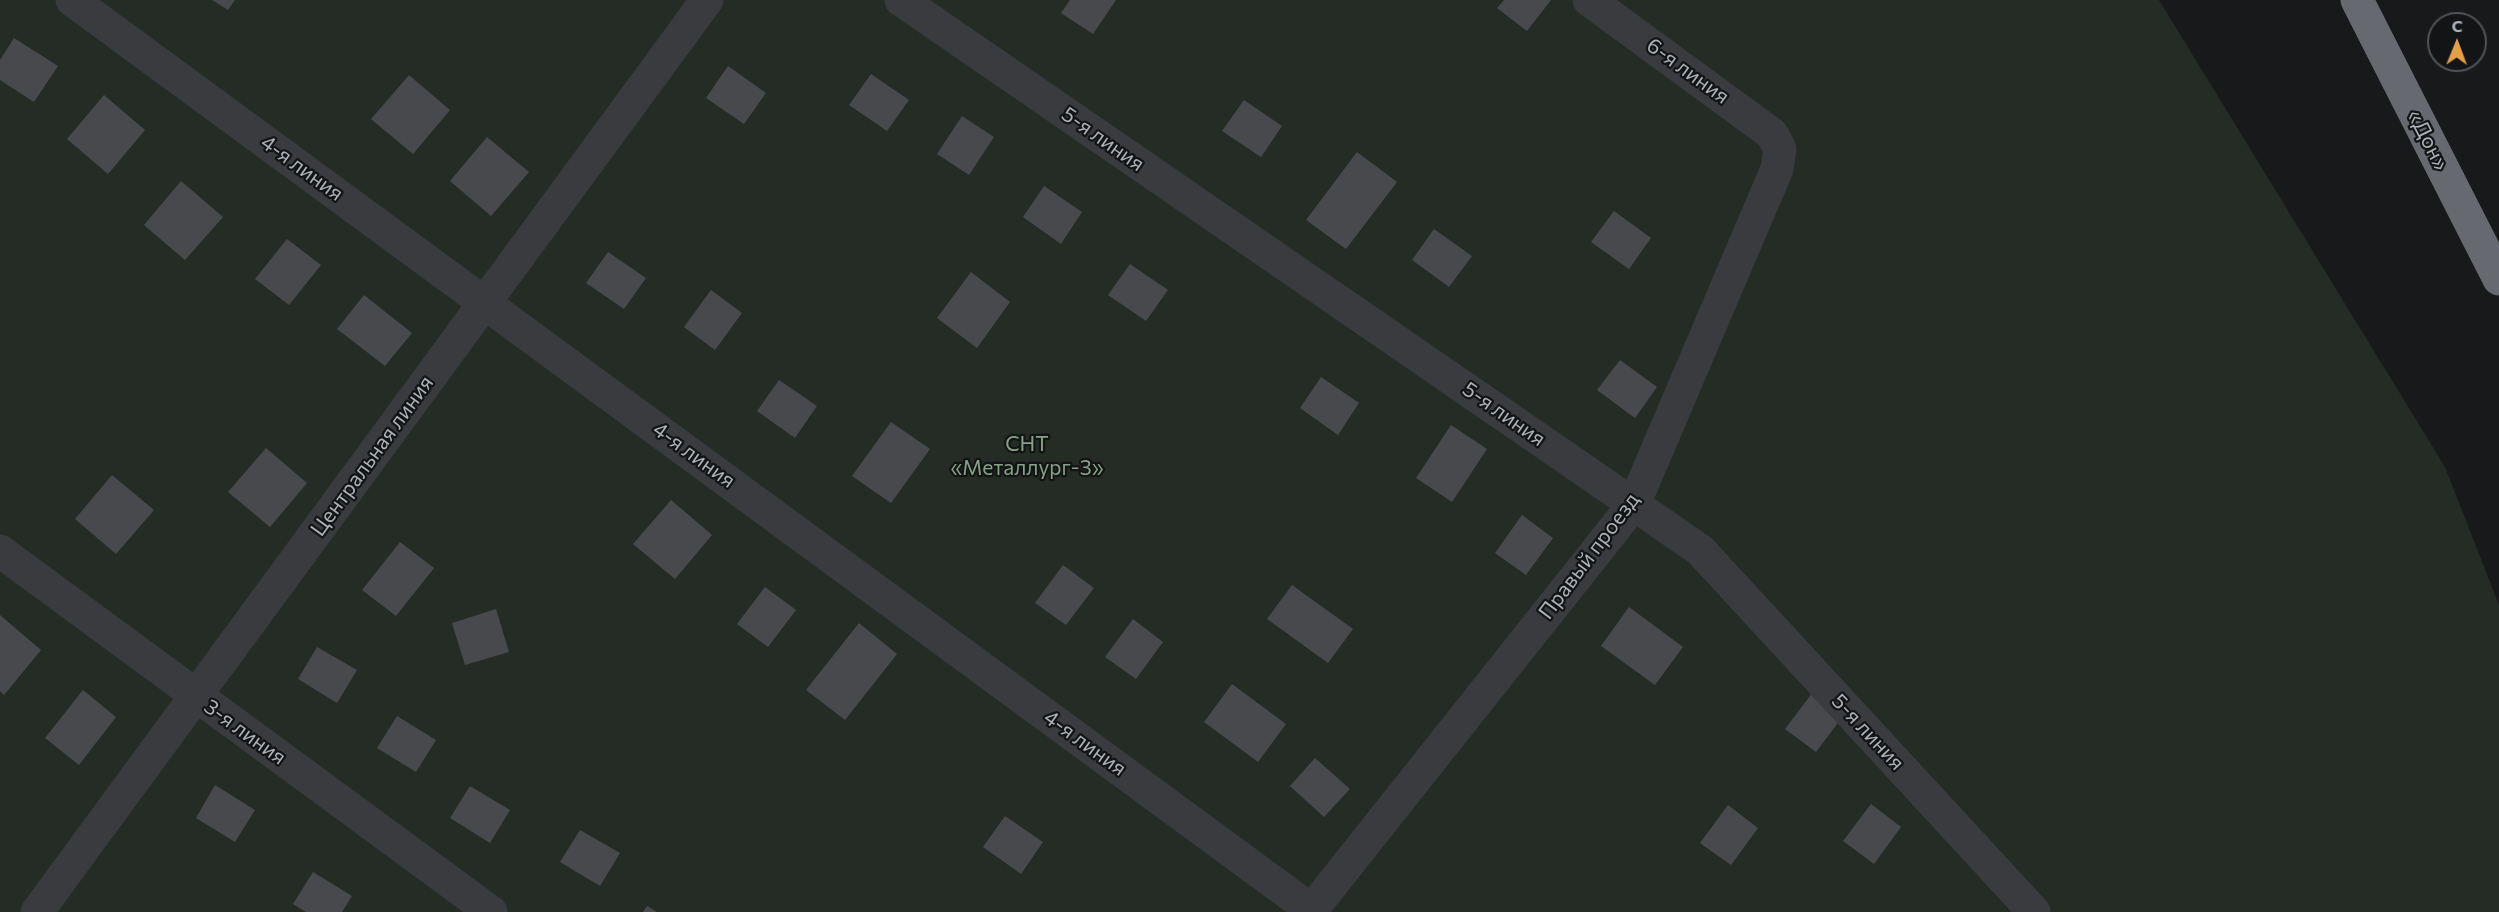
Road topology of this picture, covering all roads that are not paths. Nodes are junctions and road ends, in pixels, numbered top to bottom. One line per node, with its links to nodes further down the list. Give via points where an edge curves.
1 (72, 0): 8 (lane, 4-я линия)
2 (706, 0): 8 (lane, Центральная линия)
3 (901, 0): 9 (lane, 5-я линия)
4 (1589, 0): 6 (lane, 6-я линия, via 1751,116 1772,134)
5 (2357, 0): 7 (highway, «Дон»)
6 (1780, 149): 9 (lane, Правый проезд, via 1777,169)
7 (2499, 279)
8 (485, 302): 11 (lane, Центральная линия); 12 (lane, 4-я линия)
9 (1634, 504): 12 (lane, Правый проезд); 15 (lane, 5-я линия, via 1700,550)
10 (0, 551): 11 (lane, 3-я линия)
11 (196, 696): 13 (lane, Центральная линия); 14 (lane, 3-я линия)
12 (1312, 911)
13 (37, 912)
14 (491, 912)
15 (2034, 912)

